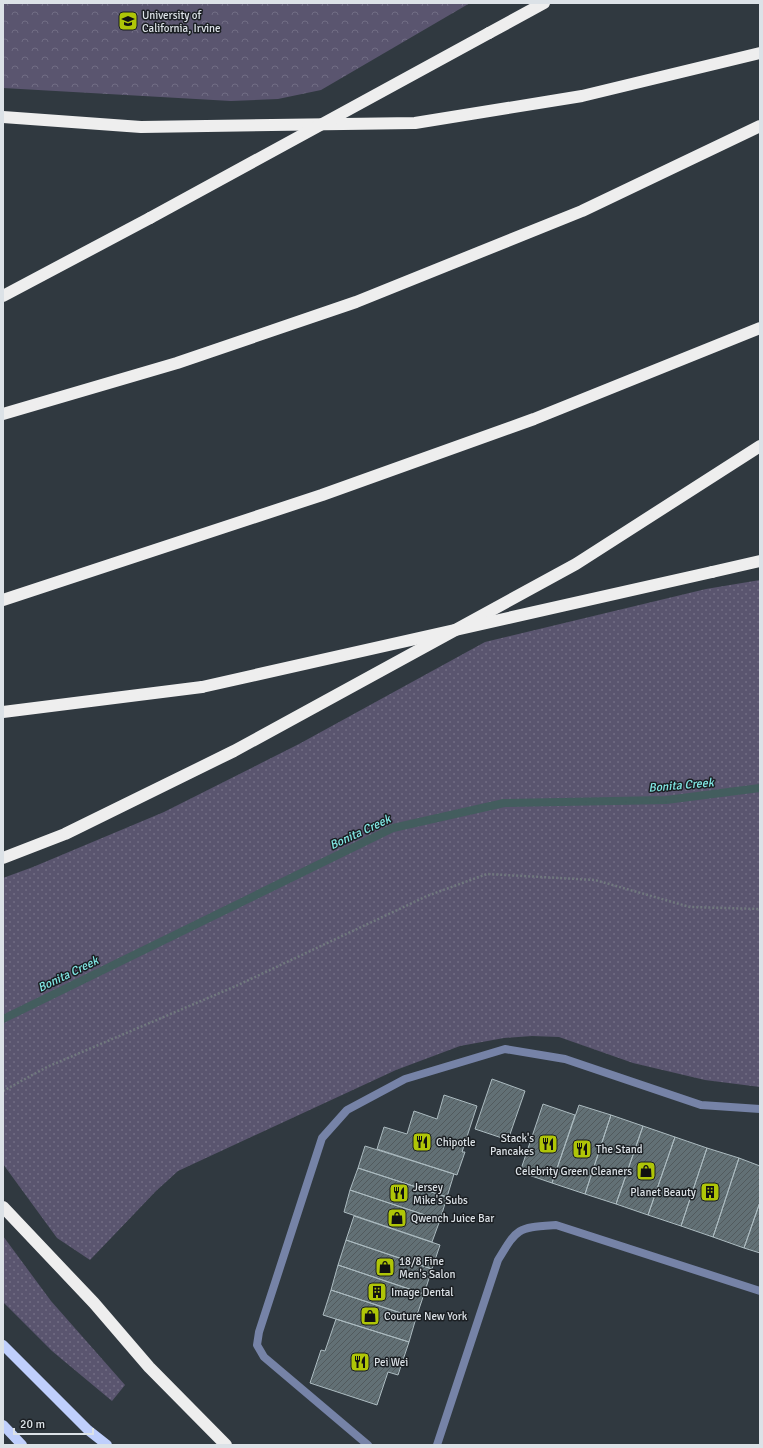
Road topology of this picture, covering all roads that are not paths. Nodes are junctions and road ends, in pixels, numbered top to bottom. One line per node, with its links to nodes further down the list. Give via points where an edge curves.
1 (544, 3): 5 (highway, bridge)
2 (760, 54): 3 (highway, via 582,96 415,123 141,127)
3 (3, 117)
4 (760, 126): 7 (highway, via 582,211 356,302 177,363)
5 (3, 296)
6 (760, 328): 10 (highway, via 534,419 322,495)
7 (3, 414)
8 (760, 446): 12 (highway, via 576,564 255,740 65,834)
9 (760, 561): 11 (highway, bridge, via 202,687)
10 (3, 600)
11 (3, 712)
12 (3, 858)
13 (760, 1109): 21 (lane, via 702,1105 566,1059 505,1049 405,1079 347,1110 322,1138 257,1345 264,1357)
14 (4, 1209): 20 (highway, via 94,1303 149,1367)
15 (760, 1291): 22 (lane, via 556,1226 526,1227 512,1236 498,1260)
16 (3, 1345): 19 (main road)
17 (3, 1424): 18 (main road)
18 (22, 1445)
19 (106, 1445)
20 (226, 1445)
21 (368, 1445)
22 (437, 1445)

